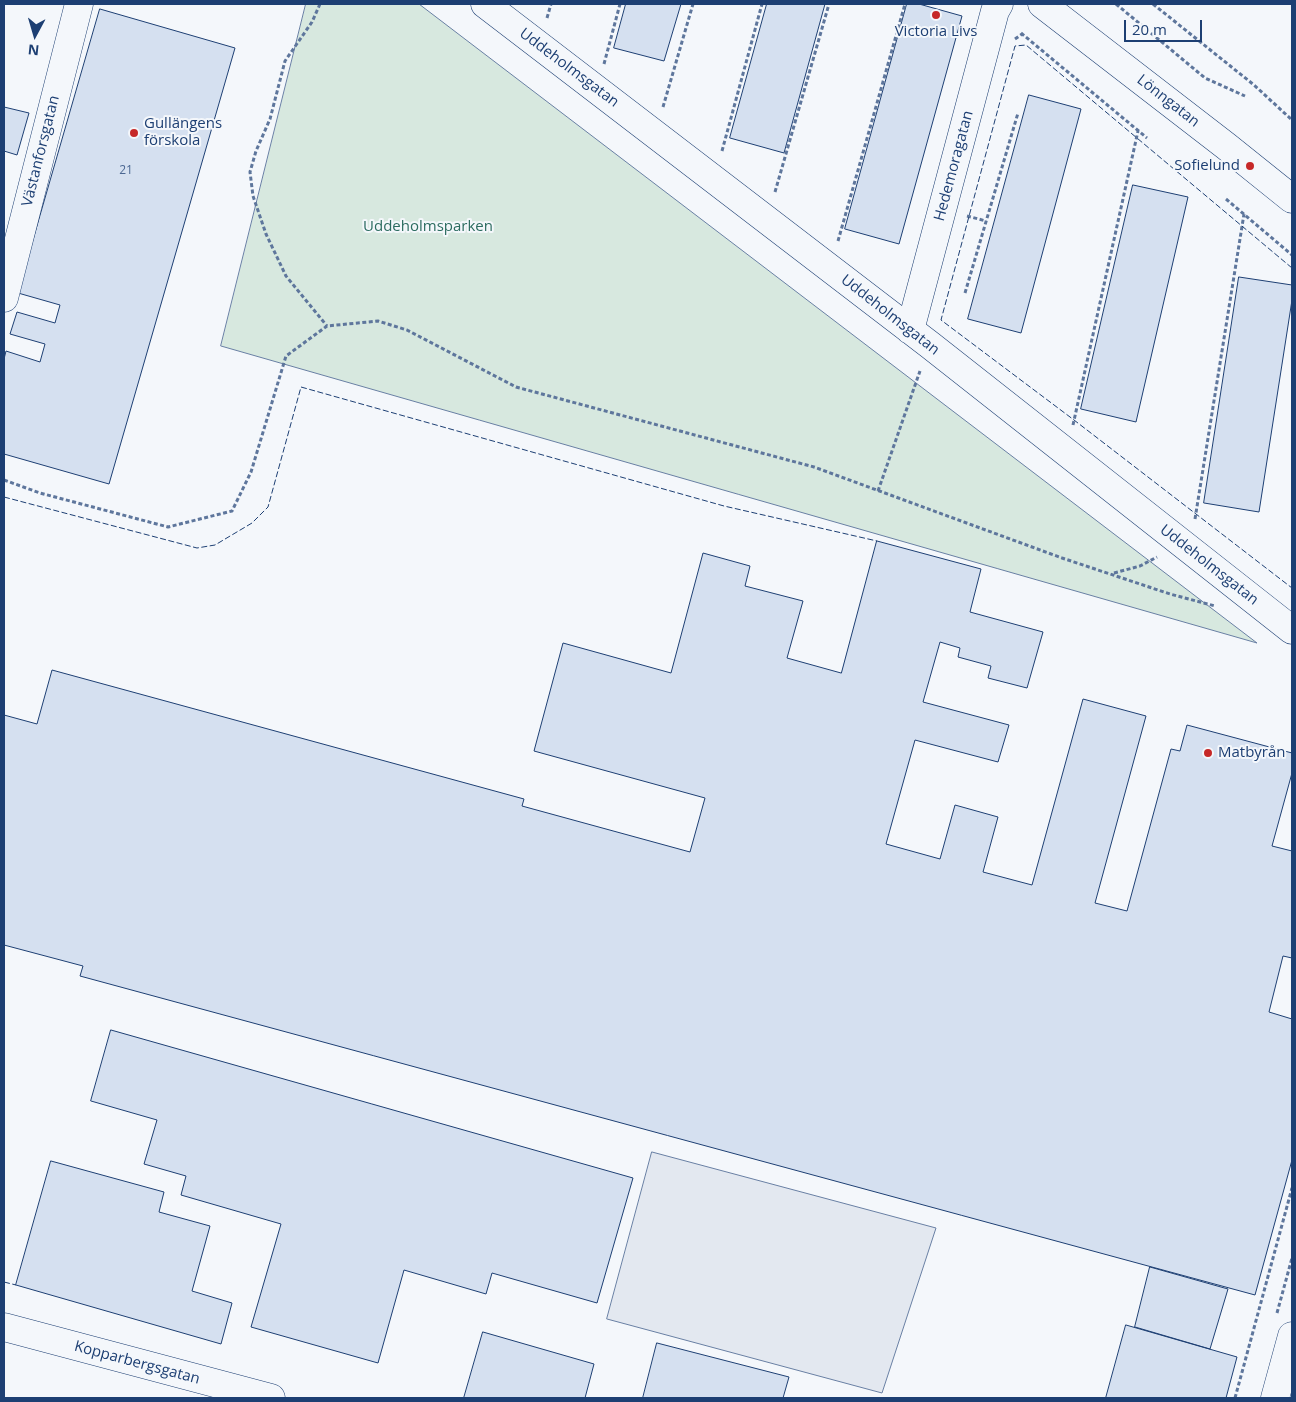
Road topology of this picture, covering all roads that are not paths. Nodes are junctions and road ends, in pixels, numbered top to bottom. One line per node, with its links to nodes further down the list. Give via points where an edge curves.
1 (78, 4): 6 (street, Västanforsgatan)
2 (485, 4): 7 (street, Uddeholmsgatan)
3 (1042, 4): 5 (street, Lönngatan)
4 (997, 8): 7 (street, Hedemoragatan)
5 (1292, 199)
6 (4, 298)
7 (920, 337): 8 (street, Uddeholmsgatan, via 1188,533)
8 (1292, 630)
9 (4, 1327): 11 (street, Kopparbergsgatan)
10 (1292, 1336): 12 (street)
11 (270, 1398)
12 (1275, 1398)

